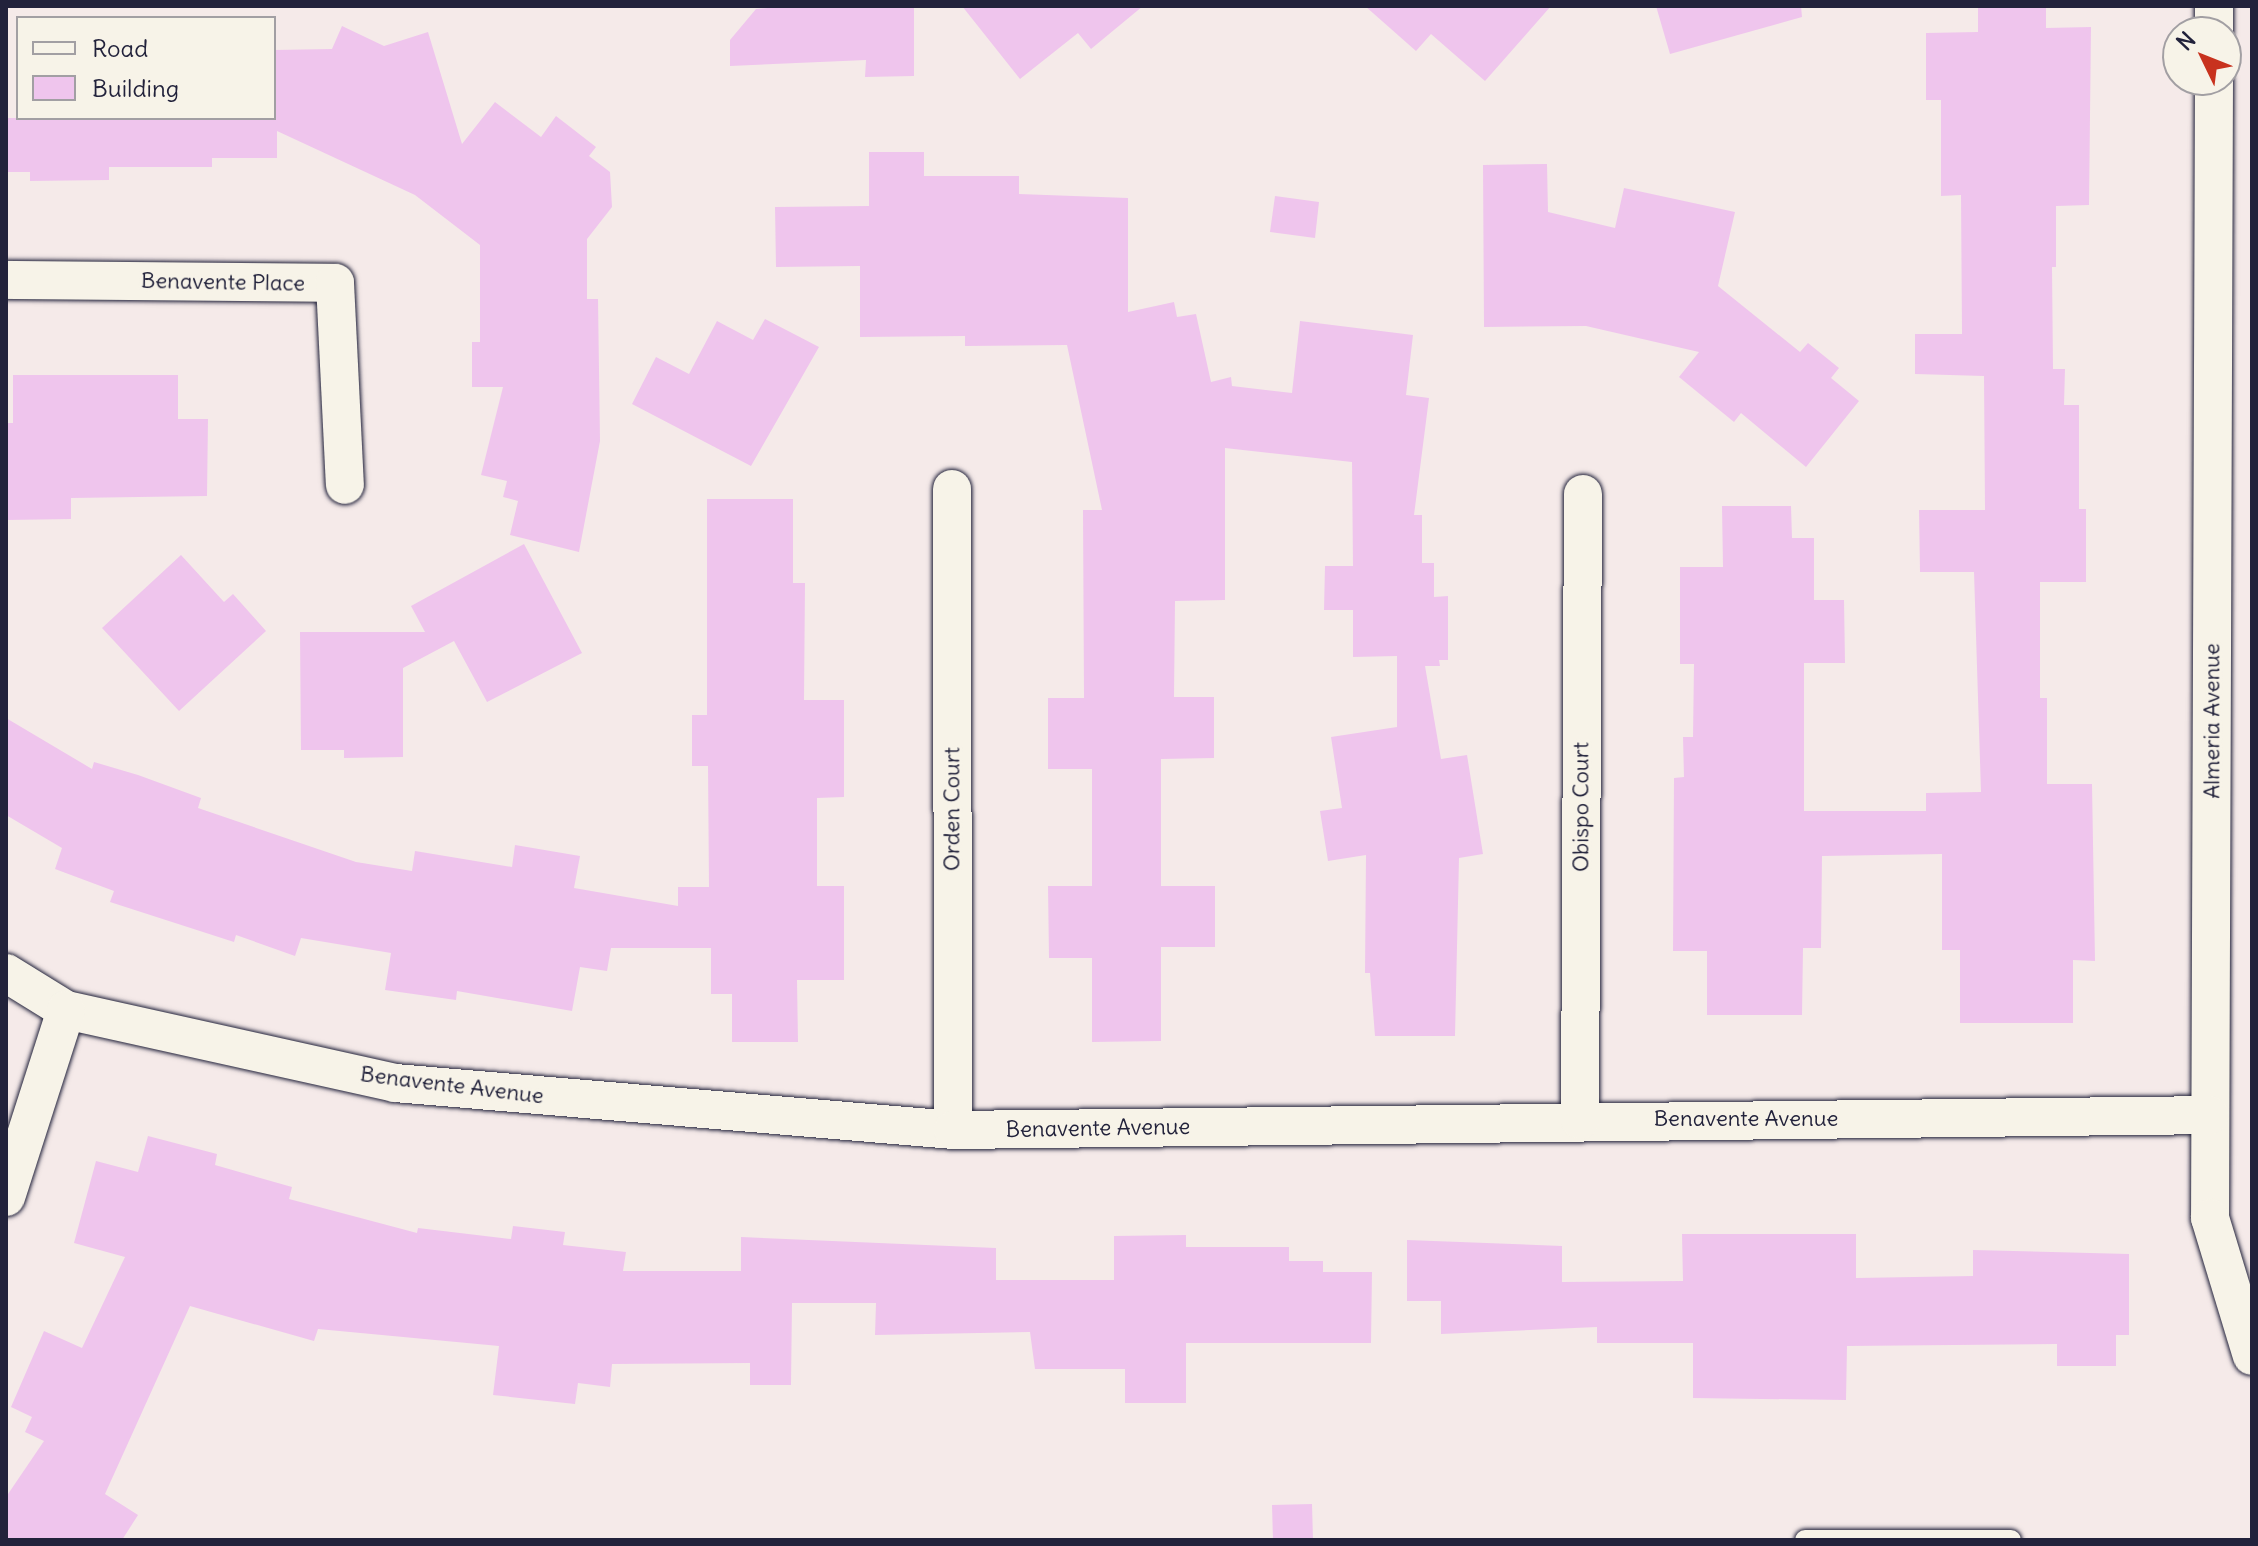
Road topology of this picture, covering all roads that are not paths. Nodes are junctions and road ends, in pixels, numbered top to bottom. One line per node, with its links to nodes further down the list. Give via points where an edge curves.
1 (2214, 96): 8 (street, Almeria Avenue)
2 (6, 280): 3 (street, Benavente Place, via 335,283)
3 (345, 485)
4 (952, 489): 10 (street, Orden Court)
5 (1583, 494): 9 (street, Obispo Court)
6 (6, 973): 7 (street, Benavente Avenue)
7 (66, 1010): 10 (street, Benavente Avenue, via 395,1083); 11 (street)
8 (2210, 1115): 9 (street, Benavente Avenue); 12 (street, Almeria Avenue, via 2210,1218)
9 (1580, 1120): 10 (street, Benavente Avenue)
10 (953, 1130)
11 (6, 1197)
12 (2252, 1356)
13 (1805, 1540): 14 (lane)
14 (2011, 1540)

